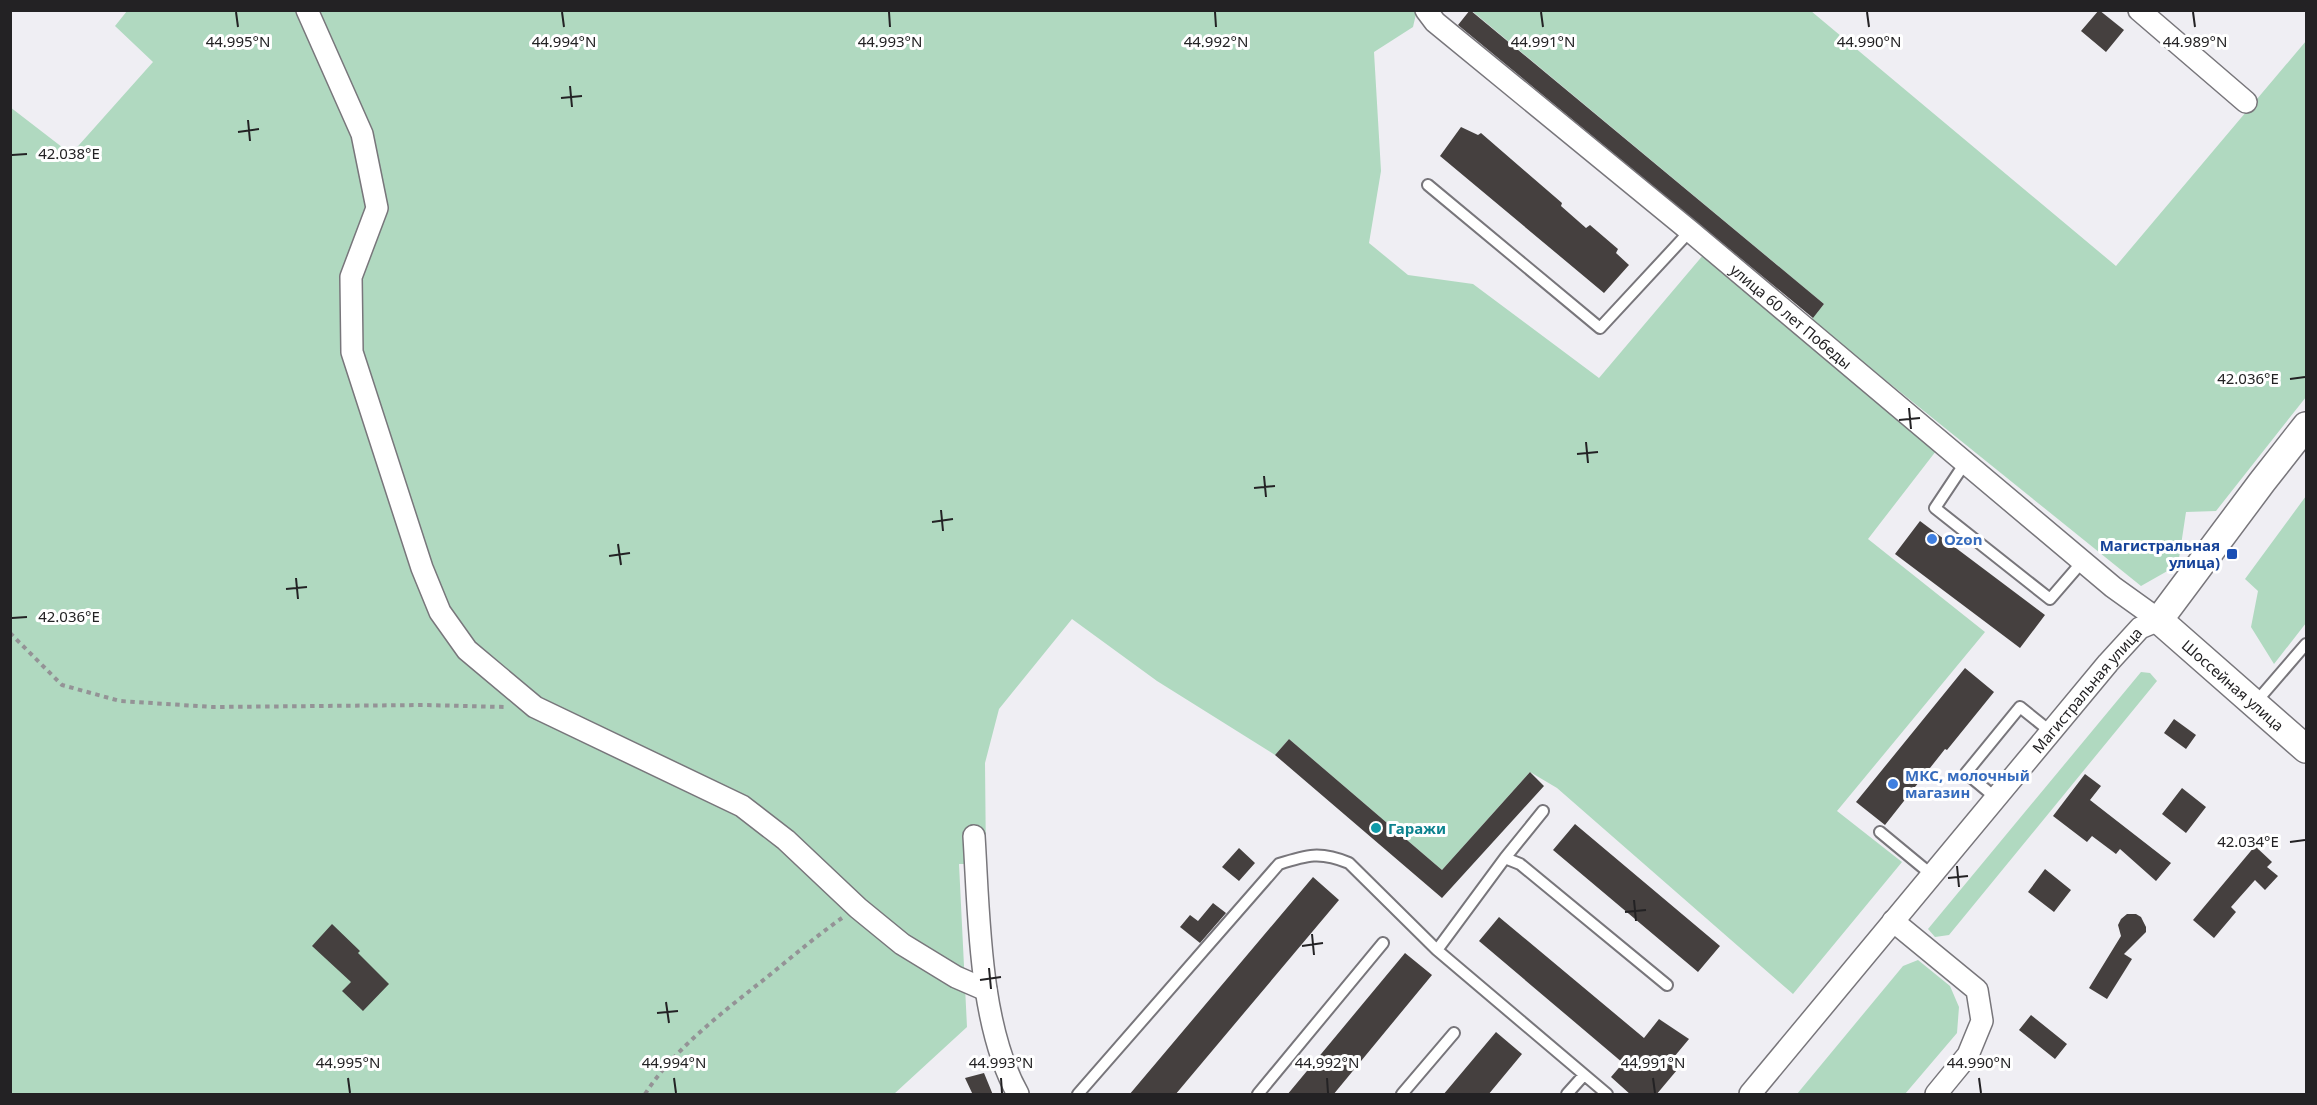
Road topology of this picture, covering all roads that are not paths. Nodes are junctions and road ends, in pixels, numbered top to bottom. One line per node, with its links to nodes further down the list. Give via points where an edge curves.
1 (306, 10): 25 (street, via 362,134 377,208 351,277 352,352 414,545 440,612 467,650 535,707 742,806 902,944 956,977)
2 (1426, 10): 6 (street, улица 60 лет Победы, via 1435,22)
3 (2139, 10): 4 (street)
4 (2246, 102)
5 (1428, 185): 6 (lane, via 1600,328)
6 (1689, 231): 8 (street, улица 60 лет Победы)
7 (2307, 426): 10 (street, Магистральная улица)
8 (1965, 463): 9 (street, улица 60 лет Победы); 9 (lane, via 1935,508 2050,599)
9 (2082, 562): 10 (street, улица 60 лет Победы)
10 (2159, 620): 12 (street, Шоссейная улица); 13 (street, Магистральная улица, via 2140,628)
11 (2307, 644): 12 (lane)
12 (2253, 705): 14 (street, Шоссейная улица)
13 (2051, 732): 15 (street, Магистральная улица); 15 (lane, via 2020,707 1966,773)
14 (2307, 749)
15 (1996, 798): 20 (street, Магистральная улица)
16 (1543, 811): 19 (lane)
17 (1880, 832): 20 (lane)
18 (974, 836): 25 (street)
19 (1505, 858): 23 (lane); 24 (lane, via 1520,864)
20 (1932, 875): 21 (street, Магистральная улица)
21 (1893, 921): 34 (street, Магистральная улица); 35 (street, via 1977,990 1982,1021 1968,1055)
22 (1383, 943): 30 (lane)
23 (1437, 950): 27 (lane); 29 (lane, via 1349,863 1306,855 1279,864)
24 (1667, 985)
25 (986, 990): 28 (street, via 999,1046)
26 (1454, 1033): 31 (lane)
27 (1584, 1075): 32 (lane); 33 (lane)
28 (1018, 1095)
29 (1078, 1095)
30 (1258, 1095)
31 (1402, 1095)
32 (1567, 1095)
33 (1607, 1095)
34 (1750, 1095)
35 (1936, 1095)

